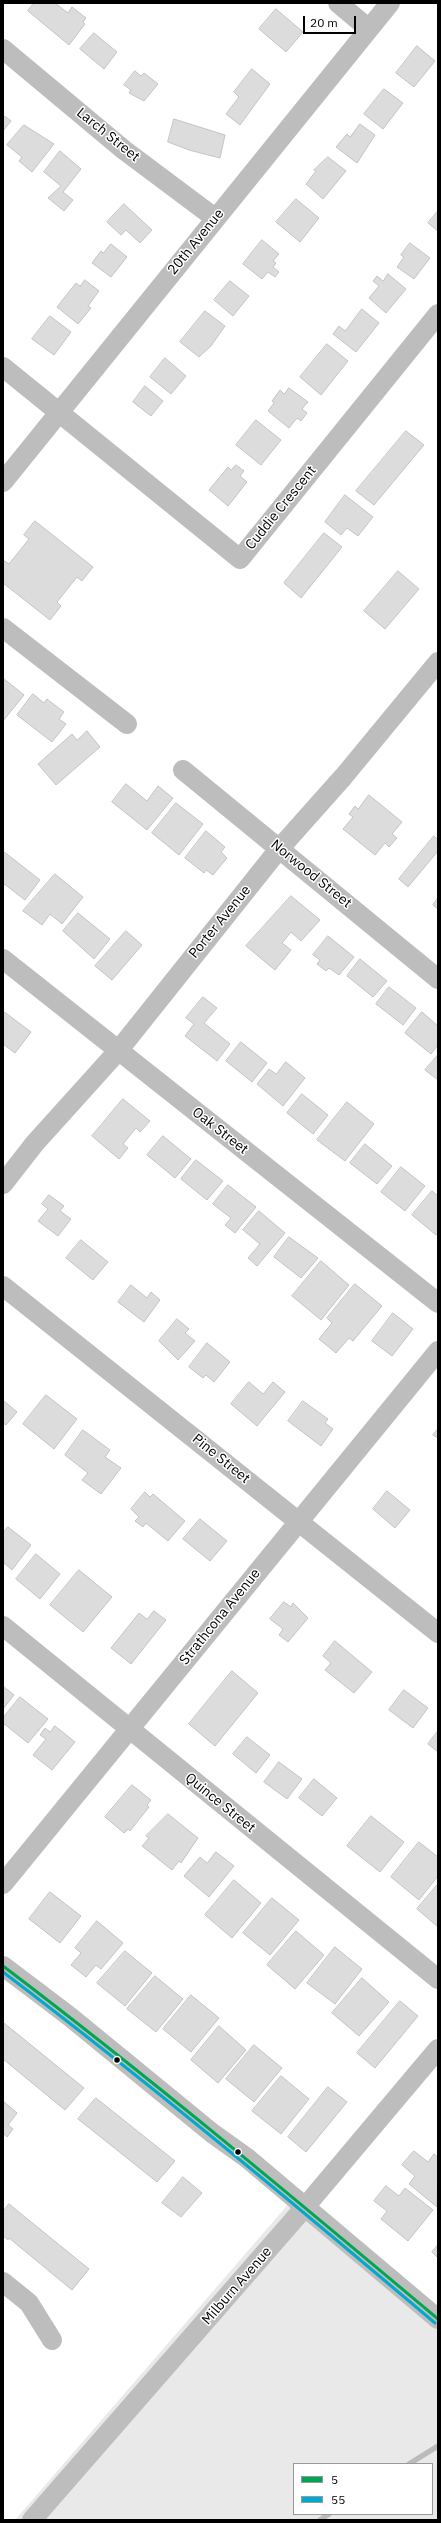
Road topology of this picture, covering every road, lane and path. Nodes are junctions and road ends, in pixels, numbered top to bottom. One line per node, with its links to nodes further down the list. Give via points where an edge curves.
1 (338, 3): 3 (street)
2 (390, 3): 3 (street, 20th Avenue)
3 (369, 29): 5 (street, 20th Avenue)
4 (3, 49): 5 (street, Larch Street, via 124,150)
5 (215, 218): 8 (street, 20th Avenue)
6 (438, 314): 8 (street, Cuddie Crescent, via 240,558)
7 (3, 367): 8 (street)
8 (60, 412): 9 (street, 20th Avenue)
9 (3, 482)
10 (3, 628): 12 (street)
11 (438, 662): 14 (street, Porter Avenue, via 344,776)
12 (127, 724)
13 (183, 770): 14 (street, Norwood Street)
14 (279, 849): 16 (street, Norwood Street); 17 (street, Porter Avenue)
15 (3, 959): 17 (street, Oak Street)
16 (438, 979)
17 (118, 1051): 18 (street, Porter Avenue, via 35,1143); 20 (street, Oak Street)
18 (3, 1184)
19 (3, 1286): 22 (street, Pine Street)
20 (438, 1303)
21 (438, 1351): 22 (street, Strathcona Avenue)
22 (298, 1521): 24 (street, Pine Street); 25 (street, Strathcona Avenue)
23 (3, 1626): 25 (street, Quince Street)
24 (438, 1633)
25 (129, 1729): 26 (street, Strathcona Avenue); 28 (street, Quince Street)
26 (3, 1884)
27 (4, 1969): 30 (street, via 69,2016)
28 (438, 1979)
29 (438, 2049): 30 (street, Milburn Avenue)
30 (305, 2207): 32 (street); 34 (street, Milburn Avenue)
31 (3, 2282): 33 (street, via 29,2303)
32 (438, 2319)
33 (52, 2340)
34 (32, 2520)

